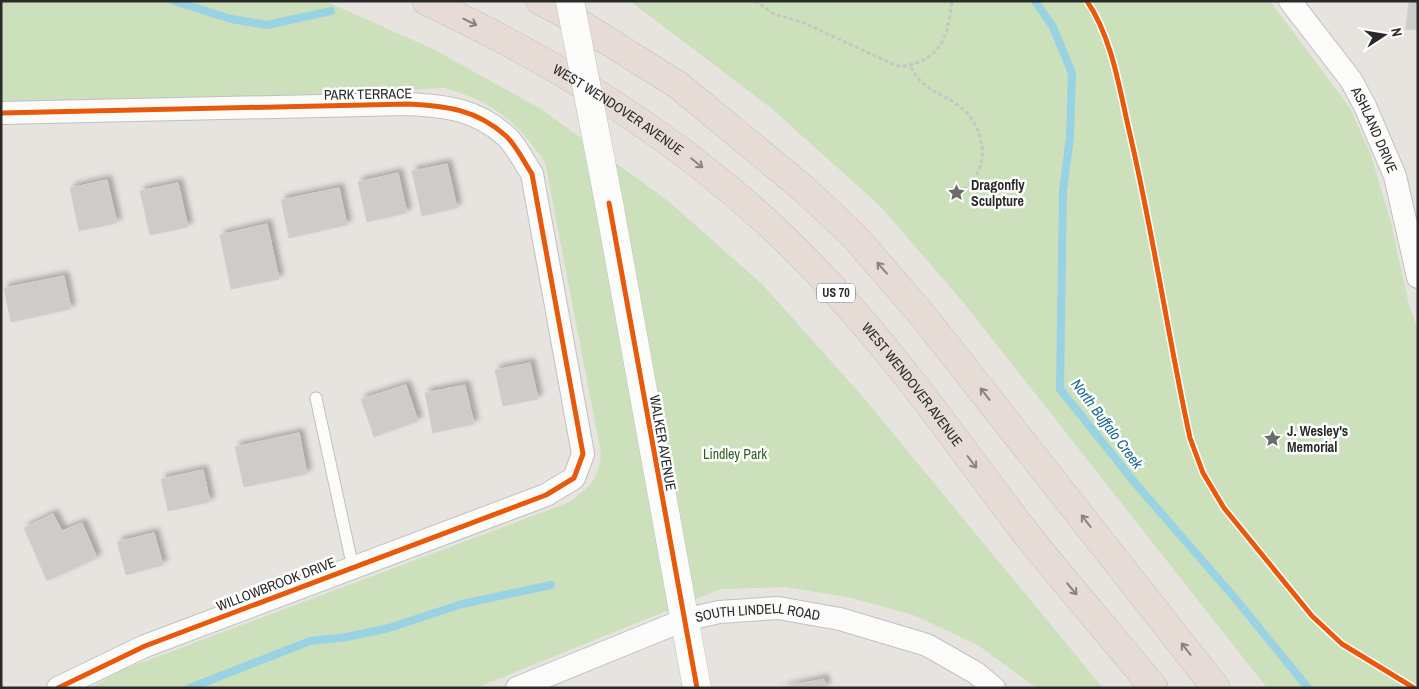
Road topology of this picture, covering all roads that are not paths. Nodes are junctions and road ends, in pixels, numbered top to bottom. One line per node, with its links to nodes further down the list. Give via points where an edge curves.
1 (426, 1): 15 (highway, WEST WENDOVER AVENUE / US 70, one-way to 15, via 545,61 609,100 738,196 857,316 893,358 1024,531)
2 (540, 1): 16 (highway, one-way to 2, via 924,316 855,238 804,188 678,85)
3 (570, 1): 10 (street, WALKER AVENUE, bridge)
4 (1290, 1): 6 (street, ASHLAND DRIVE, via 1351,80 1365,106 1395,176)
5 (1, 113): 8 (street, PARK TERRACE, via 408,104 442,106 476,115 507,136 532,174 583,454 574,478 546,495)
6 (1418, 277)
7 (316, 398): 9 (lane)
8 (506, 510): 9 (street, WILLOWBROOK DRIVE)
9 (353, 568): 11 (street, WILLOWBROOK DRIVE, via 145,646)
10 (684, 620): 12 (street, SOUTH LINDELL ROAD); 13 (street, WALKER AVENUE); 14 (street, SOUTH LINDELL ROAD, via 719,612 778,608 840,619 927,645 976,673)
11 (58, 688)
12 (517, 688)
13 (697, 688)
14 (994, 688)
15 (1154, 688)
16 (1216, 688)

